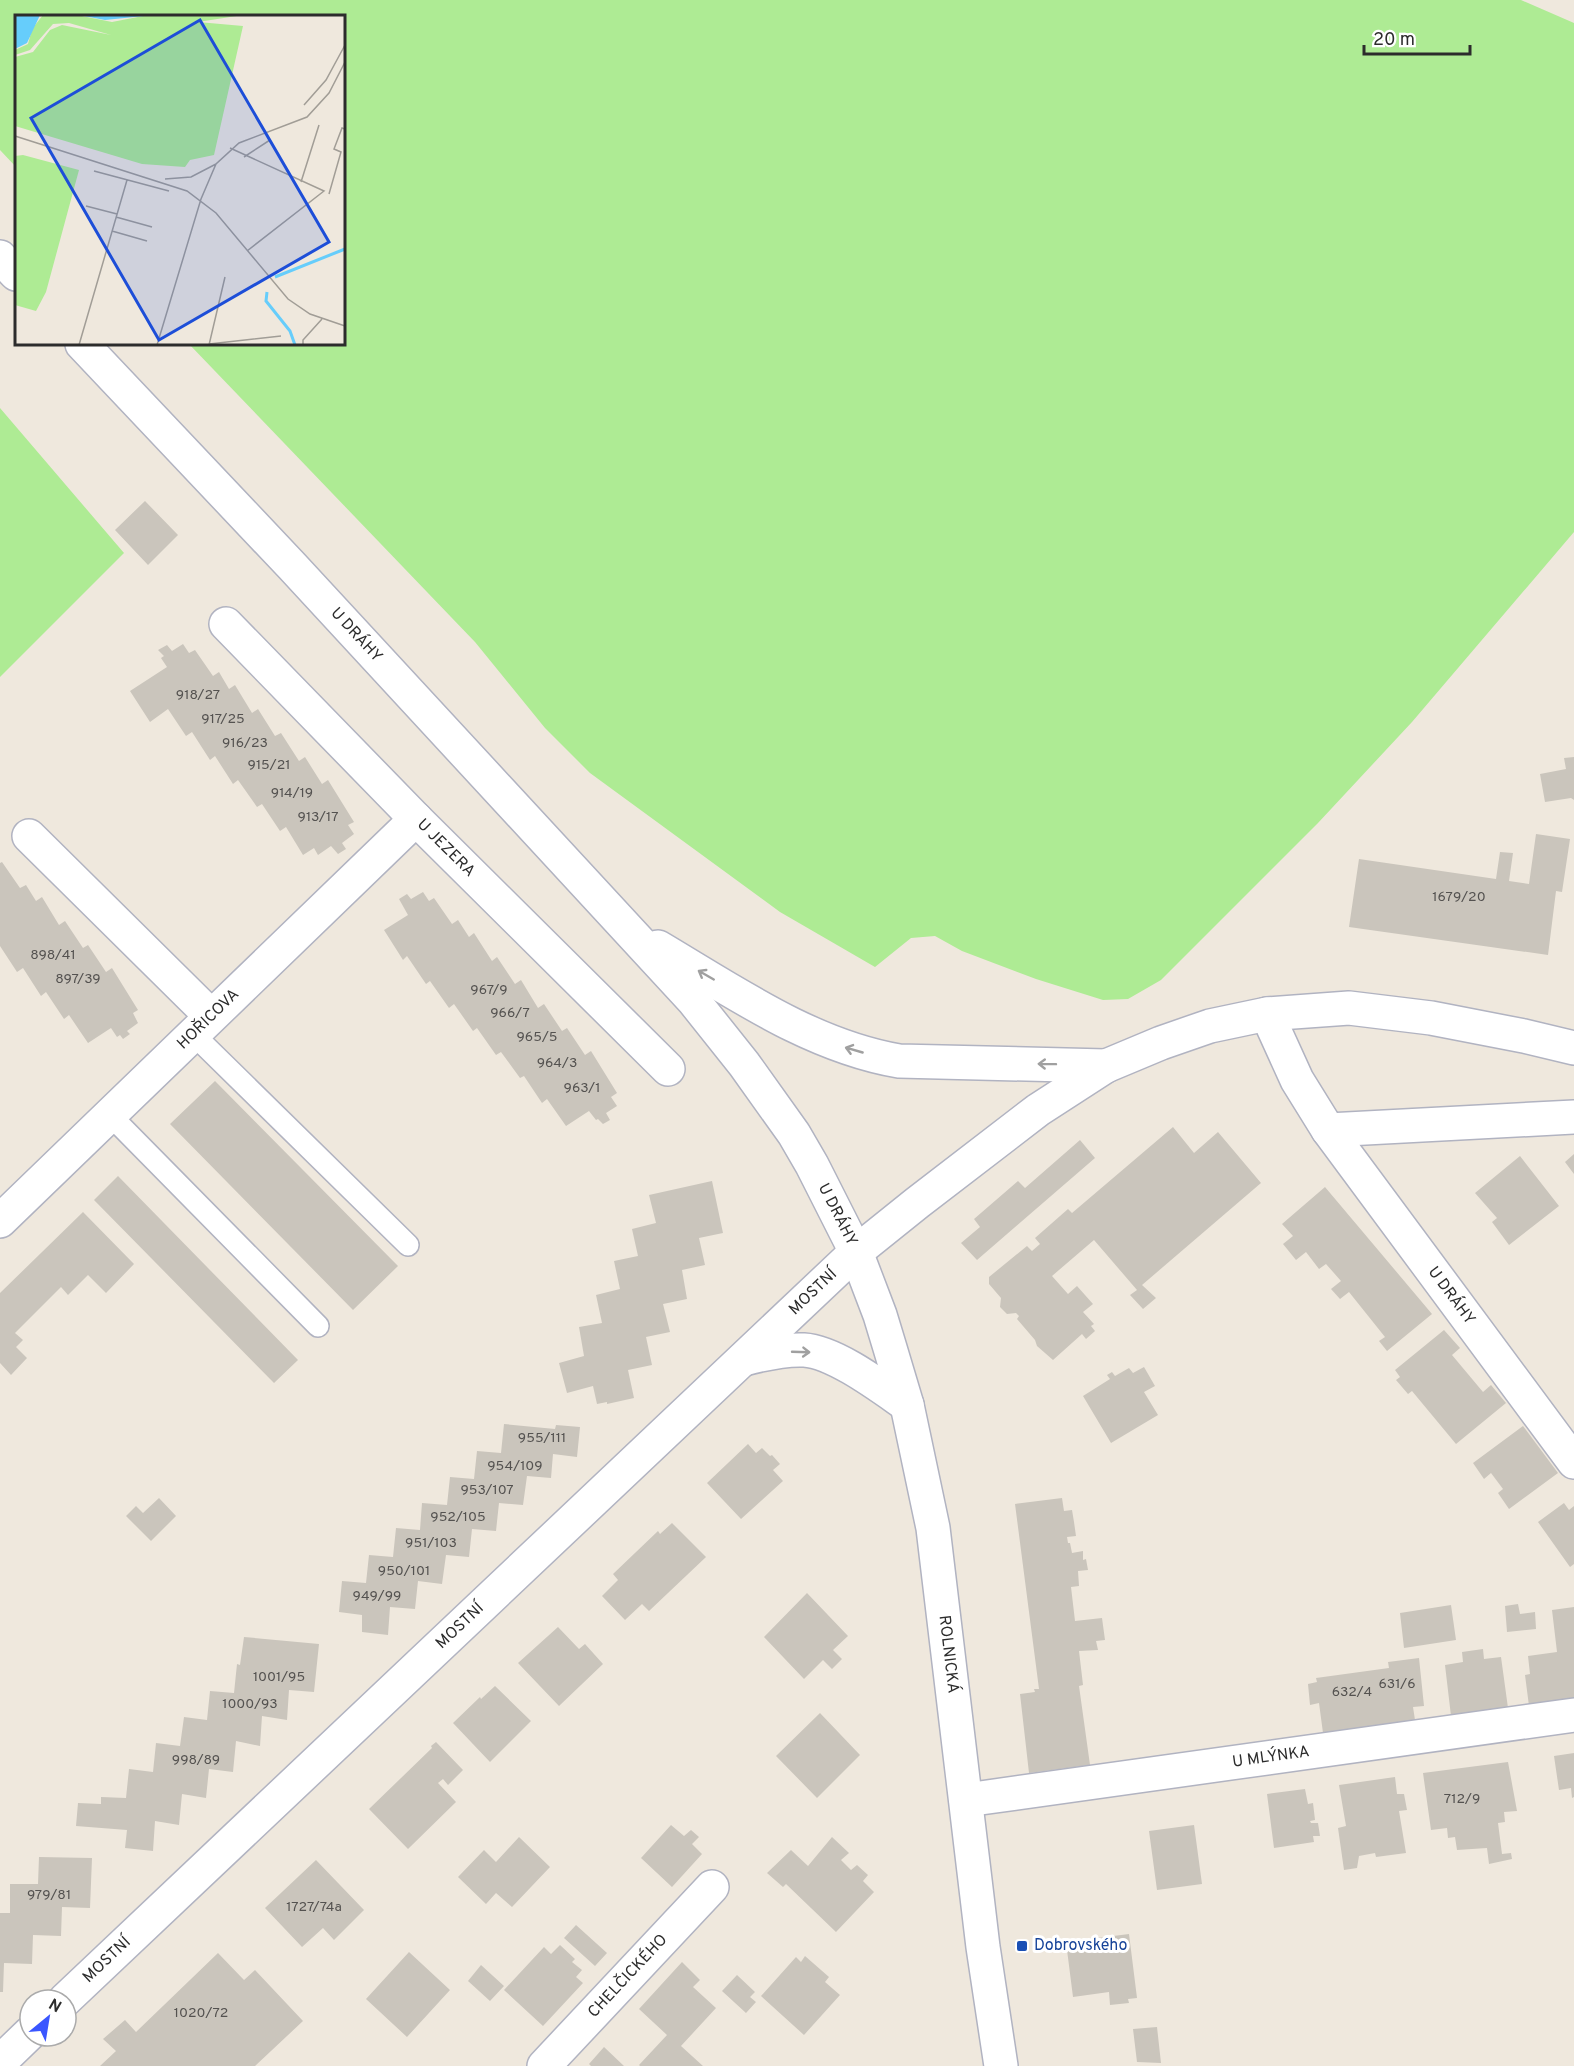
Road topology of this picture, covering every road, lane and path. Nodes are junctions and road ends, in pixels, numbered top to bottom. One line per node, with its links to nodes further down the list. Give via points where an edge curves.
1 (0, 256): 2 (street)
2 (15, 273)
3 (83, 345): 7 (street, U DRÁHY)
4 (226, 624): 5 (street, U JEZERA)
5 (416, 819): 9 (street, HOŘICOVA); 12 (street, U JEZERA)
6 (29, 836): 9 (street)
7 (630, 931): 11 (street, U DRÁHY, one-way to 7, via 899,1061 878,1057 837,1045 793,1024); 18 (street, U DRÁHY, via 693,1000 794,1134)
8 (1268, 1014): 10 (street, U DRÁHY, via 1349,1008 1431,1018); 11 (street, U DRÁHY, via 1210,1026); 15 (street, U DRÁHY, via 1297,1080)
9 (202, 1025): 13 (street, HOŘICOVA); 17 (lane)
10 (1574, 1048)
11 (1106, 1066): 18 (street, U DRÁHY, via 1038,1110)
12 (668, 1069)
13 (110, 1115): 16 (street, HOŘICOVA); 19 (lane)
14 (1574, 1117): 15 (street)
15 (1328, 1131): 22 (street, U DRÁHY)
16 (0, 1221)
17 (408, 1245)
18 (856, 1252): 20 (street, MOSTNÍ); 21 (street, ROLNICKÁ)
19 (318, 1326)
20 (744, 1359): 21 (street, one-way to 21, via 805,1350 823,1355 866,1377); 26 (street, MOSTNÍ)
21 (907, 1405): 24 (street, ROLNICKÁ, via 933,1528)
22 (1574, 1462)
23 (1574, 1715): 24 (street, U MLÝNKA)
24 (966, 1800): 30 (street, ROLNICKÁ)
25 (712, 1887): 29 (street, CHELČICKÉHO)
26 (78, 1988)
27 (18, 2045): 28 (street)
28 (0, 2062)
29 (544, 2066)
30 (1001, 2066)

